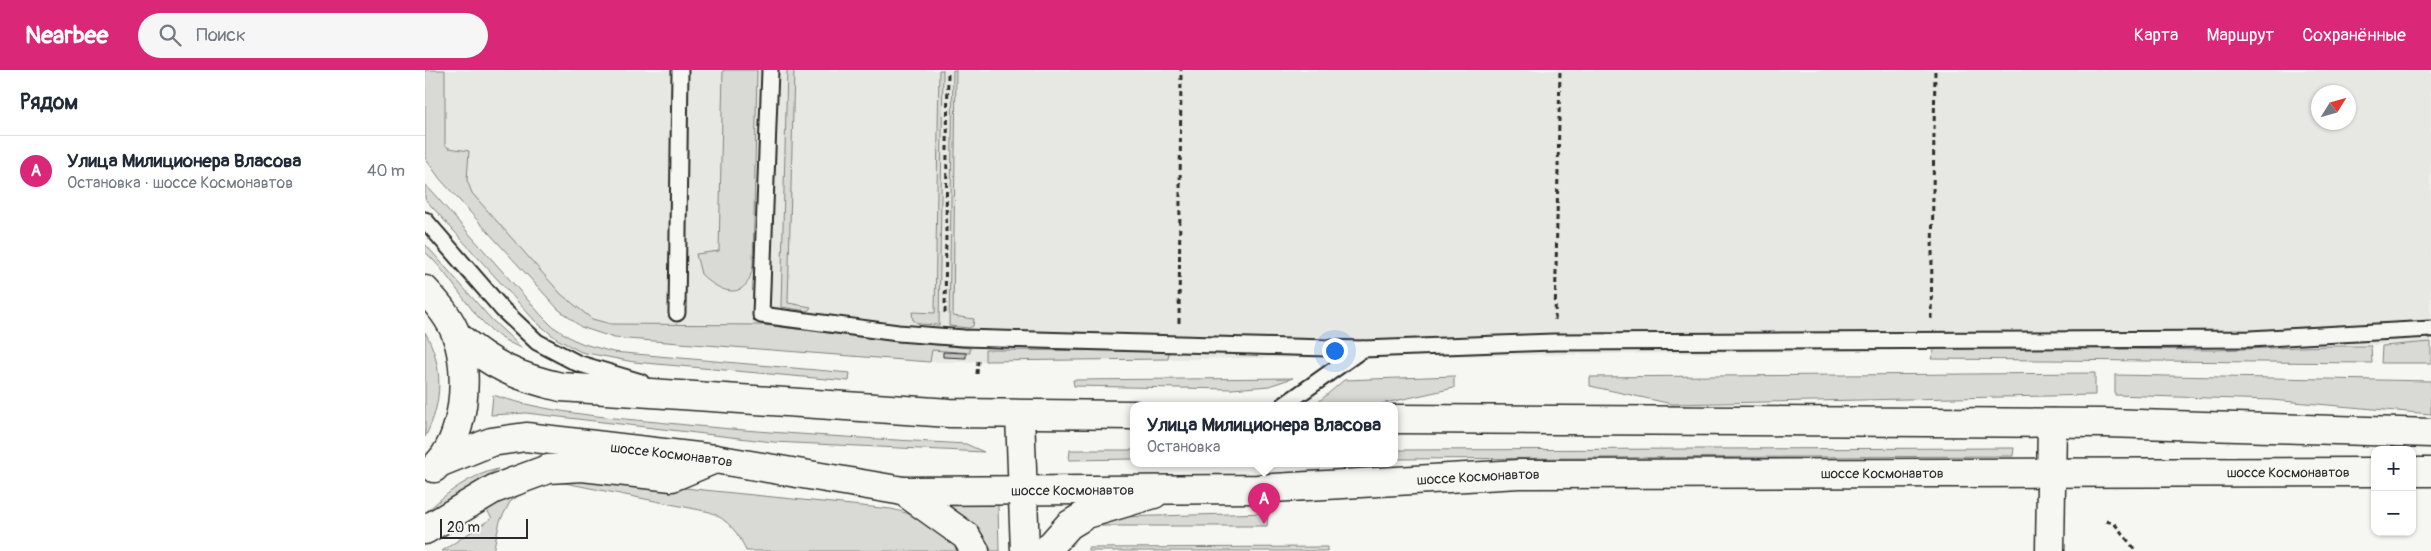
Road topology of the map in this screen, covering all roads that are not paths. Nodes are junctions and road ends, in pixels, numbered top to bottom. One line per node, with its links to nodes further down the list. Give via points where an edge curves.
1 (681, 70): 5 (lane)
2 (770, 70): 8 (lane, via 761,316 964,338)
3 (425, 220): 9 (lane, via 503,310 537,342 577,363 657,387)
4 (425, 290): 7 (main road, via 449,319)
5 (677, 313)
6 (2431, 329): 8 (lane, via 2250,339 1554,342)
7 (457, 336): 9 (main road, via 491,361 527,379 595,391); 17 (main road, via 465,374 461,411 453,437)
8 (1363, 349): 10 (lane)
9 (708, 397): 11 (main road)
10 (1288, 402)
11 (1020, 415): 12 (main road); 23 (main road)
12 (1130, 415)
13 (1398, 419): 14 (main road)
14 (2052, 423): 15 (main road); 18 (main road)
15 (2431, 433)
16 (715, 459): 17 (main road, шоссе Космонавтов, via 549,438 526,438 491,442); 24 (main road, шоссе Космонавтов); 25 (main road, via 672,478 582,466 548,469 494,489)
17 (432, 469)
18 (2051, 471): 19 (main road, шоссе Космонавтов); 22 (main road, шоссе Космонавтов, via 1519,474 1257,488); 29 (main road)
19 (2371, 472)
20 (2416, 472): 21 (main road)
21 (2431, 472)
22 (1173, 488): 23 (main road, шоссе Космонавтов); 28 (main road, via 1087,514 1069,525)
23 (1021, 489): 24 (main road, шоссе Космонавтов); 27 (main road)
24 (903, 491): 26 (main road, via 966,536)
25 (425, 530)
26 (975, 551)
27 (1025, 551)
28 (1046, 551)
29 (2050, 551)

